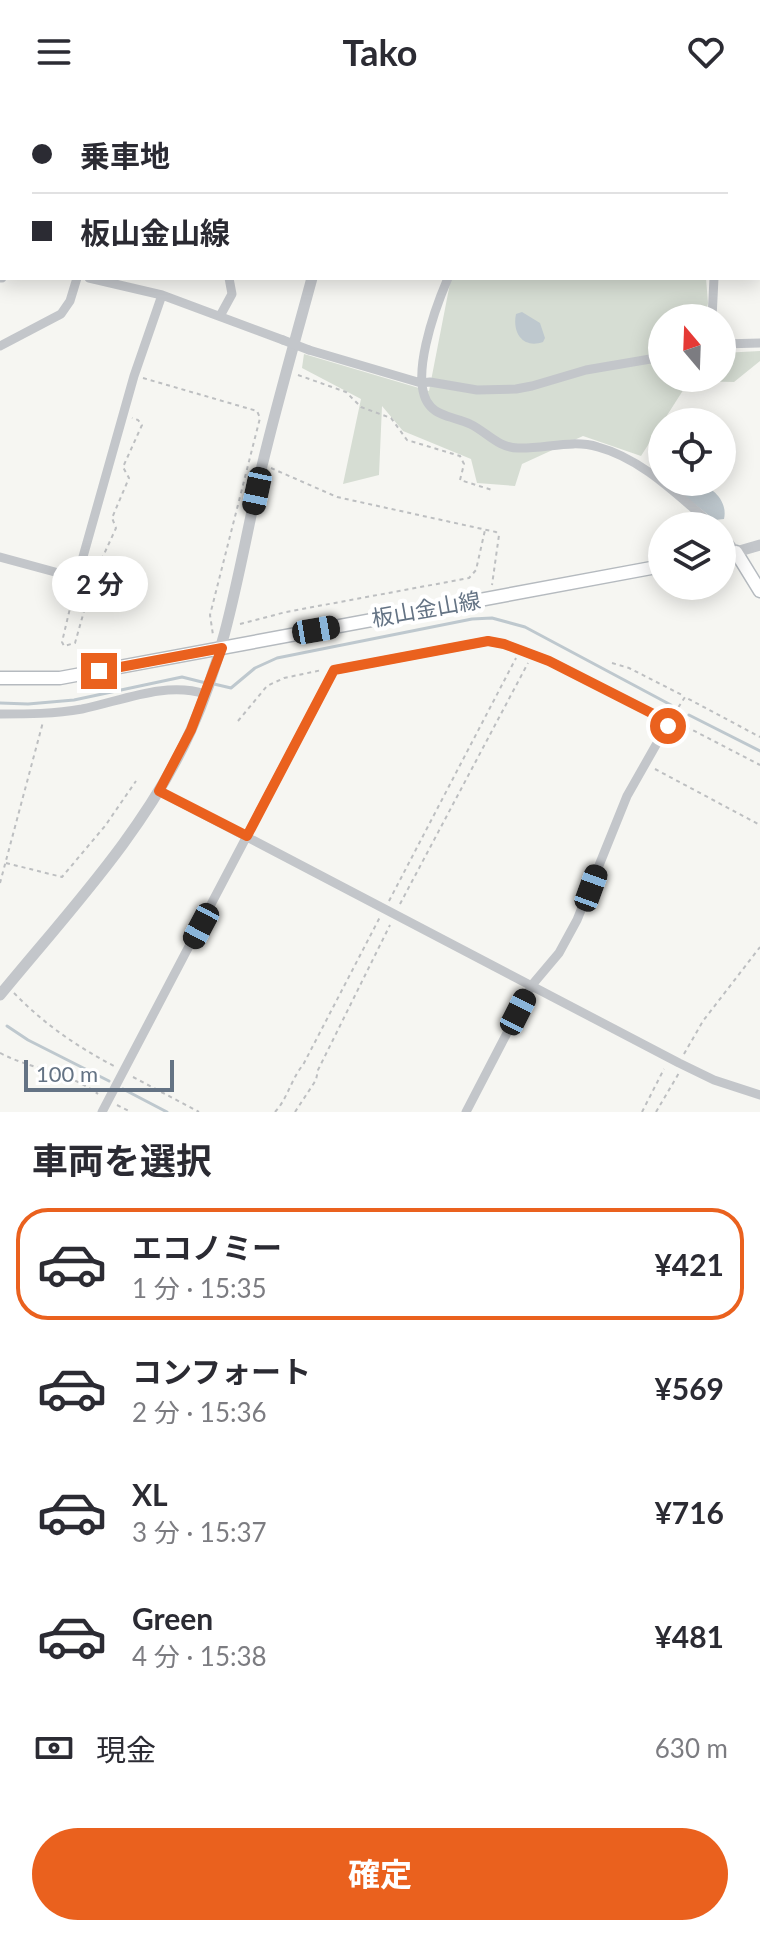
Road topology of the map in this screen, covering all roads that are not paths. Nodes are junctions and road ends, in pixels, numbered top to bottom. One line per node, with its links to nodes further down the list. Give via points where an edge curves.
1 (76, 280): 12 (street, via 61,314)
2 (98, 280): 7 (street)
3 (229, 280): 9 (street, via 232,294)
4 (311, 280): 21 (street)
5 (447, 280): 14 (street)
6 (714, 280): 8 (street)
7 (162, 295): 9 (street); 18 (street, via 77,578)
8 (713, 304)
9 (220, 316): 14 (street, bridge, via 309,350)
10 (760, 343): 11 (street)
11 (736, 344)
12 (0, 346)
13 (648, 359): 14 (street, via 516,389)
14 (421, 383): 15 (street, via 432,408 506,446 579,444 613,452)
15 (697, 512)
16 (760, 545): 17 (street)
17 (736, 552): 20 (main road)
18 (0, 557)
19 (648, 569): 21 (main road, 板山金山線)
20 (760, 591)
21 (222, 648): 22 (main road, 板山金山線, via 60,678); 23 (street)
22 (0, 678)
23 (205, 694): 24 (street, via 169,690 42,714); 25 (street)
24 (0, 714)
25 (159, 791): 26 (street); 28 (street)
26 (247, 836): 27 (street); 27 (street, via 334,670 480,641 521,650 587,679 669,722 616,821 577,920); 30 (street)
27 (532, 985): 29 (street, via 714,1080); 31 (street)
28 (4, 991)
29 (760, 1095)
30 (102, 1112)
31 (466, 1112)

